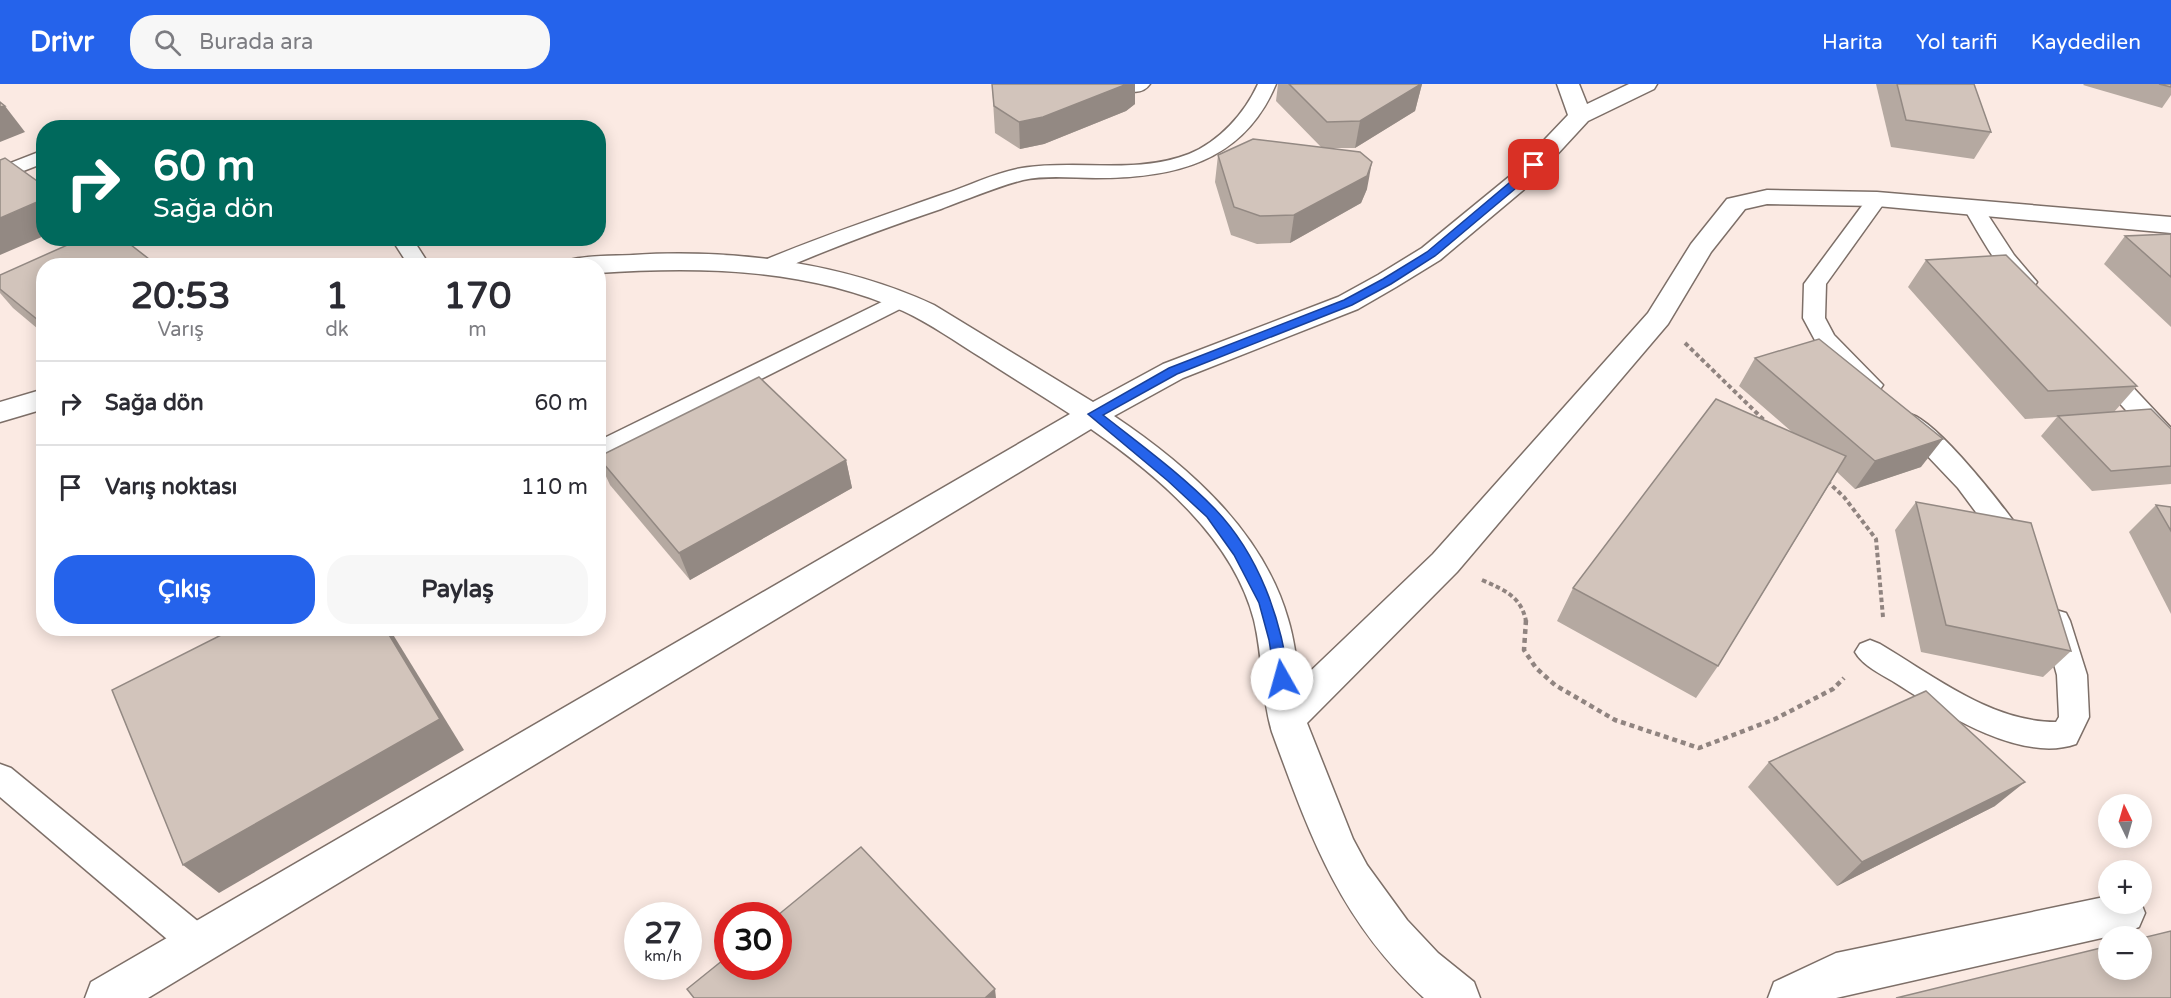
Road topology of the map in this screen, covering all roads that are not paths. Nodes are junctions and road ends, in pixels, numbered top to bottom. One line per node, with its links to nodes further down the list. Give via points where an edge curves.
1 (1267, 84): 11 (lane, via 1236,131 1210,151 1190,160 1138,173 1022,174 823,243)
2 (1568, 84): 4 (street)
3 (1646, 84): 4 (street)
4 (1580, 116): 17 (street, via 1519,181 1431,254 1405,270 1348,303 1173,371)
5 (36, 159): 6 (lane)
6 (0, 174)
7 (1877, 200): 8 (street); 20 (lane, via 1815,284 1814,318 1825,339 1956,471 2007,532); 23 (street, via 1767,197 1736,204 1700,249 1659,318 1445,563)
8 (1975, 210): 9 (street); 13 (lane, via 2006,259)
9 (2171, 225)
10 (606, 264): 11 (street, via 719,261)
11 (768, 267): 12 (street)
12 (900, 300): 17 (street); 19 (lane)
13 (2043, 302)
14 (2088, 353): 18 (lane)
15 (36, 401): 16 (street)
16 (0, 412)
17 (1094, 414): 23 (street, via 1212,514 1240,552 1266,603 1276,640); 26 (street)
18 (2171, 444)
19 (606, 448)
20 (2031, 571)
21 (2046, 600): 22 (lane, via 2056,619 2072,675 2074,717 2065,735 2023,733 1984,720)
22 (1870, 652)
23 (1287, 718): 28 (street, via 1340,856 1383,926 1431,978)
24 (0, 778): 26 (lane)
25 (2119, 914): 29 (street, via 1836,975)
26 (199, 944): 27 (street)
27 (108, 998)
28 (1458, 998)
29 (1790, 998)

